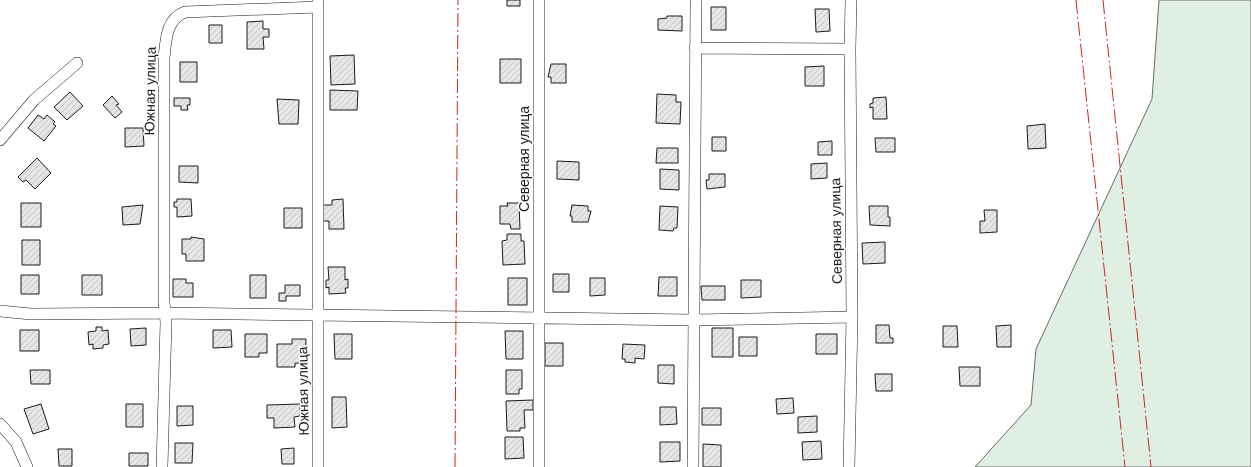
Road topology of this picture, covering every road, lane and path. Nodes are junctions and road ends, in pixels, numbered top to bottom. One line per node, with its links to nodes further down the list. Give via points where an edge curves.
1 (539, 0): 13 (street, Северная улица)
2 (696, 0): 5 (street)
3 (851, 0): 6 (street, Северная улица)
4 (318, 4): 10 (street, Южная улица, via 185,12 175,17 169,26 164,58); 11 (street, Южная улица)
5 (695, 48): 6 (street); 14 (street)
6 (850, 49): 12 (street, Северная улица)
7 (77, 63): 8 (street, via 34,100)
8 (0, 140)
9 (0, 311): 10 (street, via 31,314)
10 (164, 313): 11 (street); 17 (street, Южная улица, via 166,322)
11 (317, 316): 13 (street); 18 (street, Южная улица)
12 (852, 317): 14 (street); 21 (street, Северная улица)
13 (539, 318): 14 (street); 19 (street, Северная улица)
14 (693, 320): 20 (street)
15 (0, 424): 16 (street, via 16,442)
16 (27, 467)
17 (162, 467)
18 (318, 467)
19 (539, 467)
20 (693, 467)
21 (850, 467)

